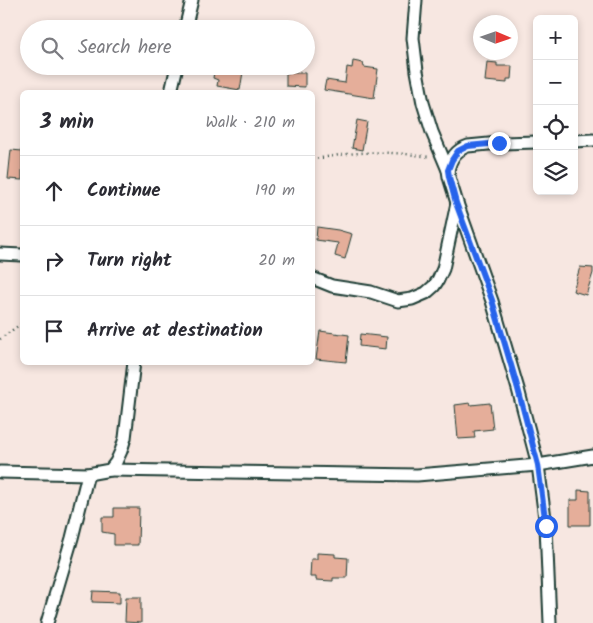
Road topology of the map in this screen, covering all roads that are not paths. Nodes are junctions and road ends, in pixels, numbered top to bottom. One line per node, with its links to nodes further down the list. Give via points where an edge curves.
1 (192, 0): 3 (street)
2 (416, 0): 9 (street, via 414,38 423,102)
3 (187, 20)
4 (175, 75): 5 (street)
5 (171, 90)
6 (593, 140): 7 (street)
7 (578, 141)
8 (533, 142): 9 (street, via 468,146)
9 (446, 165): 10 (street)
10 (456, 203): 13 (street, via 443,269 426,293 398,301); 16 (street, via 492,300)
11 (0, 254): 12 (street)
12 (20, 255)
13 (315, 279)
14 (134, 365): 17 (street, via 125,438)
15 (593, 456): 16 (street)
16 (538, 465): 17 (street, via 417,475); 21 (street, via 546,526)
17 (110, 470): 19 (street)
18 (0, 472): 19 (street)
19 (88, 474): 20 (street)
20 (47, 623)
21 (550, 623)

